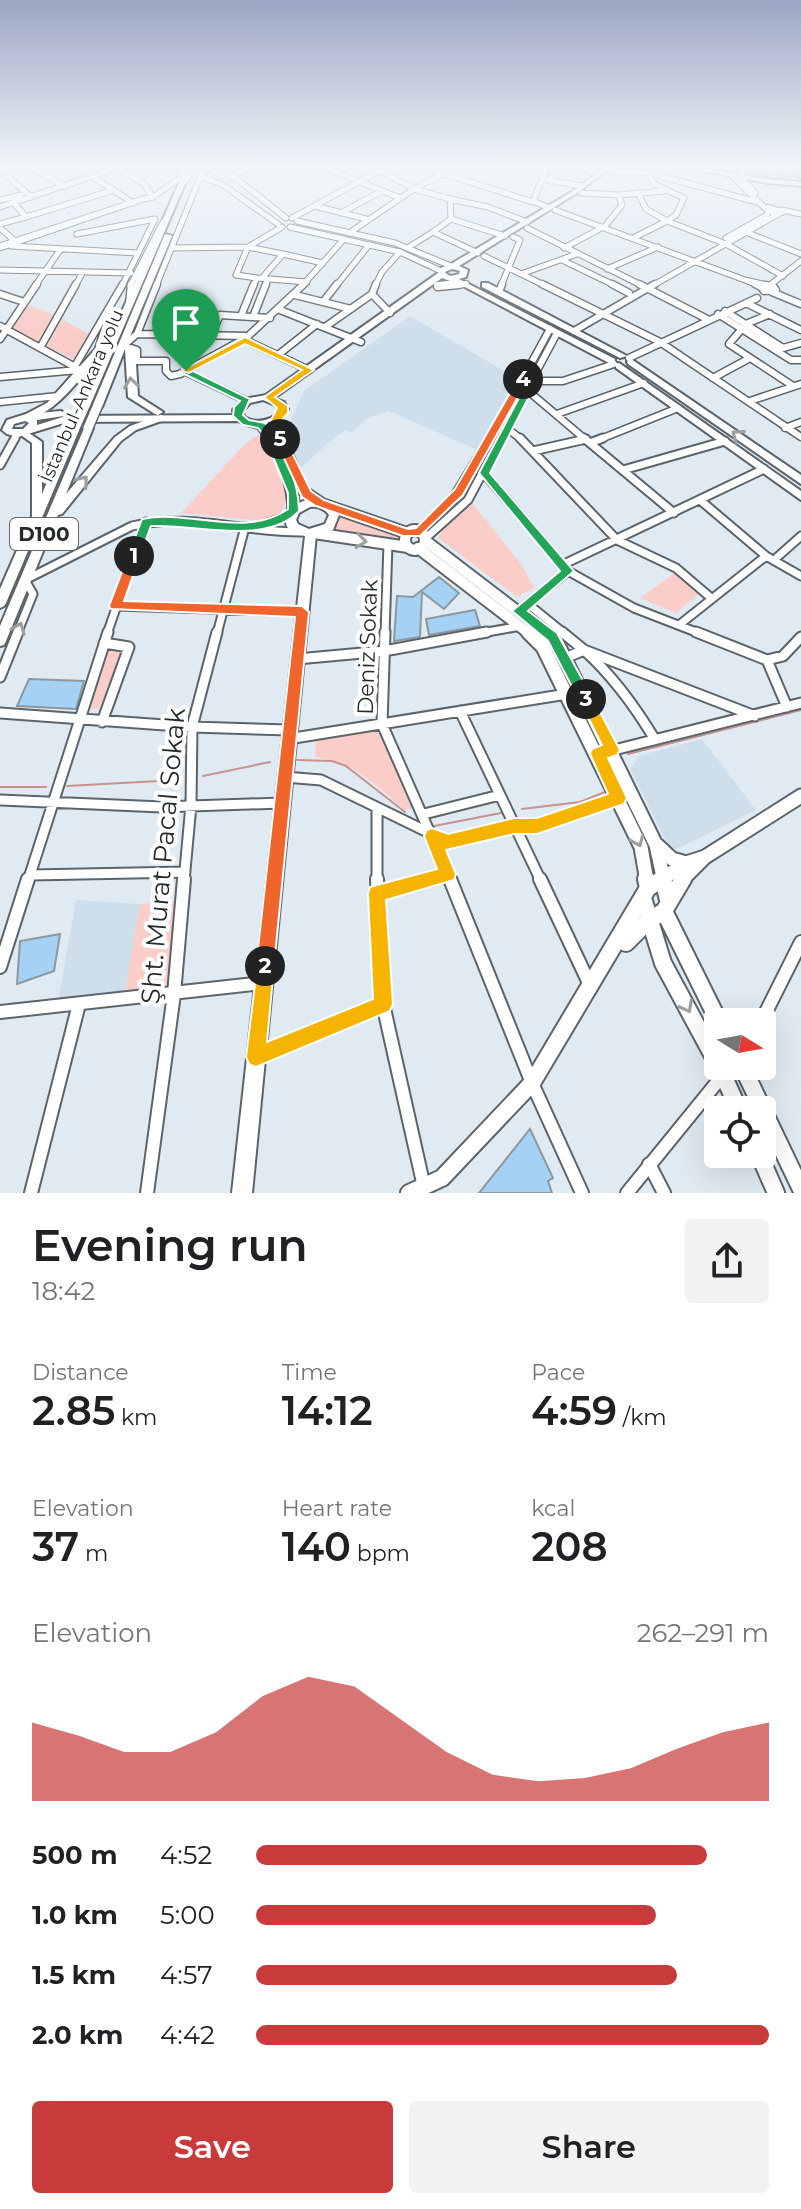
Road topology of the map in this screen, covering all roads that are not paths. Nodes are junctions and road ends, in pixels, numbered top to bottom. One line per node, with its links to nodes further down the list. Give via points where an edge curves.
1 (78, 221): 36 (street)
2 (82, 221): 23 (street)
3 (137, 221): 32 (street)
4 (151, 221): 49 (street)
5 (165, 221): 59 (street)
6 (170, 221): 86 (main road)
7 (176, 221): 112 (main road, İstanbul-Ankara yolu)
8 (182, 221): 44 (street)
9 (274, 221): 24 (street)
10 (289, 221): 24 (street)
11 (292, 221): 28 (street)
12 (299, 221): 30 (street)
13 (364, 221): 30 (street)
14 (449, 221): 29 (street)
15 (457, 221): 33 (street)
16 (518, 221): 25 (street)
17 (534, 221): 25 (main road)
18 (588, 221): 27 (street)
19 (609, 221): 27 (street)
20 (667, 221): 34 (street); 37 (street)
21 (758, 221): 37 (street)
22 (767, 221): 31 (street)
23 (75, 223): 32 (street); 39 (street)
24 (280, 225): 28 (street); 41 (street)
25 (527, 225): 33 (main road); 45 (street)
26 (0, 226): 36 (street)
27 (605, 226): 34 (street); 45 (street)
28 (290, 227): 35 (street)
29 (433, 232): 42 (street); 53 (street)
30 (349, 233): 42 (street)
31 (748, 233): 37 (street); 52 (street)
32 (77, 234): 47 (street)
33 (509, 236): 53 (main road); 61 (street, via 520,240)
34 (635, 237): 43 (street)
35 (344, 239): 38 (street); 57 (street)
36 (15, 241): 40 (street)
37 (723, 243): 55 (street); 70 (street)
38 (369, 245): 48 (street); 83 (street)
39 (8, 246): 40 (street); 46 (street)
40 (0, 247)
41 (248, 247): 44 (street); 50 (street); 71 (street, via 236,275)
42 (409, 247): 58 (street)
43 (658, 247): 55 (street); 62 (street)
44 (171, 248): 105 (street)
45 (564, 248): 51 (street)
46 (60, 250): 47 (street); 64 (street)
47 (80, 250): 49 (street)
48 (400, 252): 68 (street); 80 (street)
49 (138, 253): 66 (street)
50 (283, 254): 57 (street); 71 (street)
51 (577, 254): 54 (street); 62 (street)
52 (801, 254)
53 (481, 255): 58 (main road); 61 (street); 69 (main road)
54 (562, 260): 67 (street); 78 (street)
55 (693, 260): 75 (street); 76 (street)
56 (801, 261): 70 (street)
57 (323, 263): 72 (street)
58 (452, 266): 68 (main road); 69 (main road)
59 (138, 268): 66 (street); 73 (street)
60 (801, 268): 76 (street)
61 (509, 269): 67 (street); 77 (street)
62 (607, 269): 75 (street)
63 (0, 270): 64 (street)
64 (44, 271): 65 (street); 82 (street)
65 (83, 272): 66 (street); 113 (street)
66 (129, 274): 73 (street)
67 (521, 274): 92 (street)
68 (447, 275): 69 (main road); 74 (main road); 91 (main road)
69 (465, 276): 74 (main road); 77 (main road); 104 (main road)
70 (783, 276): 76 (street)
71 (262, 278): 72 (street); 94 (street); 95 (street)
72 (307, 282): 81 (street)
73 (127, 286): 86 (street); 87 (street)
74 (438, 286): 109 (main road)
75 (646, 287): 78 (street); 92 (street); 97 (street)
76 (769, 289): 84 (street); 85 (street)
77 (499, 292): 102 (main road)
78 (629, 293): 92 (street)
79 (0, 294): 82 (street)
80 (372, 294): 88 (street); 91 (street)
81 (295, 295): 83 (street); 89 (street)
82 (24, 302): 101 (street)
83 (323, 302): 88 (street)
84 (746, 303): 90 (street); 93 (street)
85 (801, 303)
86 (129, 306): 100 (main road)
87 (111, 308): 115 (street); 120 (street)
88 (351, 309): 98 (street)
89 (280, 310): 96 (street); 98 (street)
90 (722, 312): 97 (street); 99 (street)
91 (390, 313): 109 (main road)
92 (600, 313): 102 (street); 110 (street)
93 (770, 314): 99 (street); 103 (street)
94 (241, 316): 95 (street); 106 (street, via 220,315)
95 (253, 317): 96 (street)
96 (270, 318): 107 (street)
97 (707, 319): 110 (street)
98 (321, 326): 109 (street); 116 (street)
99 (743, 326): 114 (street); 117 (street, via 729,344)
100 (120, 327): 115 (main road); 136 (main road)
101 (3, 328): 108 (street); 113 (street)
102 (572, 329): 119 (main road)
103 (801, 330)
104 (553, 331): 119 (main road); 125 (street); 126 (street)
105 (137, 334): 106 (street); 112 (street)
106 (211, 335): 107 (street)
107 (247, 338): 116 (street); 122 (street)
108 (0, 339)
109 (358, 340): 121 (main road); 134 (main road)
110 (660, 342): 119 (street); 124 (street)
111 (801, 343): 114 (street)
112 (127, 347): 122 (street, via 137,350 137,361 166,361 171,376); 136 (main road, İstanbul-Ankara yolu); 139 (main road, one-way to 112, via 133,397)
113 (40, 348): 120 (street)
114 (779, 349): 118 (street, via 792,361)
115 (96, 354): 120 (main road)
116 (278, 355): 121 (street)
117 (750, 358): 124 (street); 128 (street)
118 (801, 360)
119 (621, 361): 126 (street, via 563,381); 127 (main road); 157 (main road, one-way to 119)
120 (78, 369): 123 (street); 130 (main road)
121 (309, 370): 131 (main road)
122 (186, 371): 137 (street)
123 (0, 377)
124 (713, 378): 132 (street)
125 (523, 379): 126 (street); 169 (street, via 459,492)
126 (532, 381): 129 (street)
127 (644, 383): 135 (main road); 138 (street)
128 (797, 385): 132 (street)
129 (527, 390): 138 (street); 147 (street)
130 (58, 396): 133 (street); 140 (main road)
131 (269, 397): 134 (main road); 137 (main road)
132 (750, 401): 146 (street)
133 (0, 402)
134 (281, 404): 142 (main road, via 283,413)
135 (678, 408): 150 (street); 151 (main road)
136 (90, 409): 139 (main road); 140 (main road); 163 (main road, İstanbul-Ankara yolu / D100, bridge, via 88,428); 163 (main road, İstanbul-Ankara yolu / D100, bridge, via 75,428)
137 (242, 409): 139 (main road); 145 (main road, via 251,424)
138 (557, 414): 150 (street)
139 (159, 415): 148 (main road, via 66,419); 163 (main road, one-way to 139, via 118,439)
140 (28, 418): 141 (main road); 148 (main road, via 34,424)
141 (13, 420): 144 (main road); 148 (main road, via 7,427)
142 (276, 420): 145 (main road); 160 (main road, via 303,490)
143 (801, 422): 146 (street)
144 (0, 423)
145 (261, 425): 161 (main road, via 294,493)
146 (785, 428): 149 (street)
147 (508, 429): 152 (street); 156 (street)
148 (15, 433): 153 (street); 163 (main road, via 37,442)
149 (801, 437)
150 (588, 441): 152 (street); 155 (street)
151 (725, 441): 154 (main road); 155 (street)
152 (533, 451): 168 (street)
153 (0, 465)
154 (764, 469): 158 (main road); 159 (street)
155 (623, 470): 162 (street)
156 (484, 473): 169 (street, via 468,500); 172 (street)
157 (801, 480)
158 (801, 496)
159 (700, 500): 162 (street); 171 (street)
160 (322, 504): 161 (main road, via 302,505); 166 (main road, via 332,511 333,520 325,529); 169 (main road)
161 (292, 513): 165 (street, via 278,522); 166 (main road, via 293,526)
162 (674, 513): 168 (street)
163 (42, 522): 174 (main road, İstanbul-Ankara yolu / D100); 175 (main road, D100)
164 (146, 522): 165 (street); 174 (street); 178 (street)
165 (249, 527): 166 (street); 180 (street, Şht. Murat Pacal Sokak)
166 (309, 533): 170 (main road, one-way to 170); 181 (main road)
167 (801, 536): 171 (street)
168 (617, 540): 172 (street); 176 (street, via 676,568)
169 (420, 541): 170 (main road); 179 (main road); 183 (main road)
170 (388, 544): 188 (street, Deniz Sokak)
171 (770, 558): 173 (street); 176 (street)
172 (565, 568): 179 (street); 182 (street, via 634,608)
173 (801, 576)
174 (25, 580): 185 (main road, İstanbul-Ankara yolu / D100); 192 (street, one-way to 174, via 33,594)
175 (3, 592): 177 (main road, D100)
176 (710, 597): 182 (street)
177 (0, 603)
178 (116, 606): 180 (street); 186 (street)
179 (523, 608): 187 (street); 189 (main road)
180 (224, 609): 181 (street); 202 (street, Şht. Murat Pacal Sokak)
181 (302, 612): 190 (main road)
182 (679, 625): 191 (street)
183 (522, 626): 188 (street); 193 (main road, via 543,647)
184 (800, 639): 191 (street, via 783,656)
185 (0, 641)
186 (104, 643): 199 (street); 200 (street, via 129,647)
187 (584, 650): 189 (street); 198 (street); 204 (street, via 620,682)
188 (384, 651): 190 (street); 201 (street, Deniz Sokak)
189 (565, 658): 205 (main road)
190 (297, 659): 203 (main road)
191 (767, 660): 195 (street)
192 (0, 677)
193 (567, 694): 196 (street); 206 (main road)
194 (801, 703): 195 (street)
195 (787, 707): 198 (street)
196 (460, 711): 201 (street); 209 (street)
197 (0, 713): 199 (street)
198 (755, 716): 204 (street)
199 (80, 721): 200 (street); 213 (street)
200 (102, 722): 202 (street)
201 (382, 724): 203 (street); 217 (street, Deniz Sokak)
202 (192, 727): 203 (street); 215 (street, Şht. Murat Pacal Sokak)
203 (288, 735): 207 (main road)
204 (654, 738): 205 (street)
205 (612, 750): 206 (street); 208 (main road)
206 (598, 754): 211 (main road)
207 (284, 777): 214 (main road); 216 (street, via 321,780)
208 (633, 793): 211 (street); 220 (main road)
209 (500, 795): 217 (street); 218 (street)
210 (801, 796): 221 (main road)
211 (619, 798): 218 (street, via 537,826); 228 (main road, one-way to 228, via 641,847)
212 (0, 800): 213 (street)
213 (54, 803): 215 (street); 225 (street)
214 (281, 803): 215 (street); 235 (main road)
215 (191, 805): 223 (street, Şht. Murat Pacal Sokak)
216 (377, 809): 219 (street); 227 (street)
217 (424, 814): 219 (street, Deniz Sokak)
218 (514, 826): 219 (street, via 448,842); 236 (street)
219 (432, 836): 224 (street, Deniz Sokak)
220 (656, 845): 222 (main road); 226 (main road)
221 (705, 857): 222 (main road); 229 (main road)
222 (686, 863): 226 (main road)
223 (185, 872): 225 (street); 237 (street, Şht. Murat Pacal Sokak)
224 (448, 874): 227 (street); 247 (street, Deniz Sokak)
225 (31, 875): 234 (street)
226 (663, 876): 228 (main road); 229 (main road)
227 (377, 893): 239 (street)
228 (646, 893): 230 (main road); 232 (main road)
229 (666, 906): 230 (main road); 240 (main road, via 676,940)
230 (647, 922): 232 (main road); 233 (main road)
231 (801, 942): 241 (street)
232 (619, 945): 233 (main road); 236 (main road)
233 (657, 950): 243 (main road, one-way to 243)
234 (0, 967)
235 (263, 983): 237 (street); 244 (main road)
236 (590, 986): 247 (main road)
237 (174, 994): 238 (street); 254 (street, Şht. Murat Pacal Sokak)
238 (79, 1004): 242 (street); 253 (street)
239 (383, 1004): 244 (street); 252 (street)
240 (712, 1008)
241 (768, 1008)
242 (0, 1012)
243 (704, 1033)
244 (256, 1057): 255 (main road)
245 (715, 1080): 248 (street)
246 (749, 1080): 251 (main road)
247 (532, 1083): 250 (main road); 256 (street, Deniz Sokak)
248 (649, 1164): 257 (street); 258 (street)
249 (765, 1168): 259 (main road)
250 (444, 1185): 252 (main road)
251 (801, 1189)
252 (417, 1190)
253 (31, 1193)
254 (147, 1193)
255 (242, 1193)
256 (582, 1193)
257 (627, 1193)
258 (664, 1193)
259 (776, 1193)

